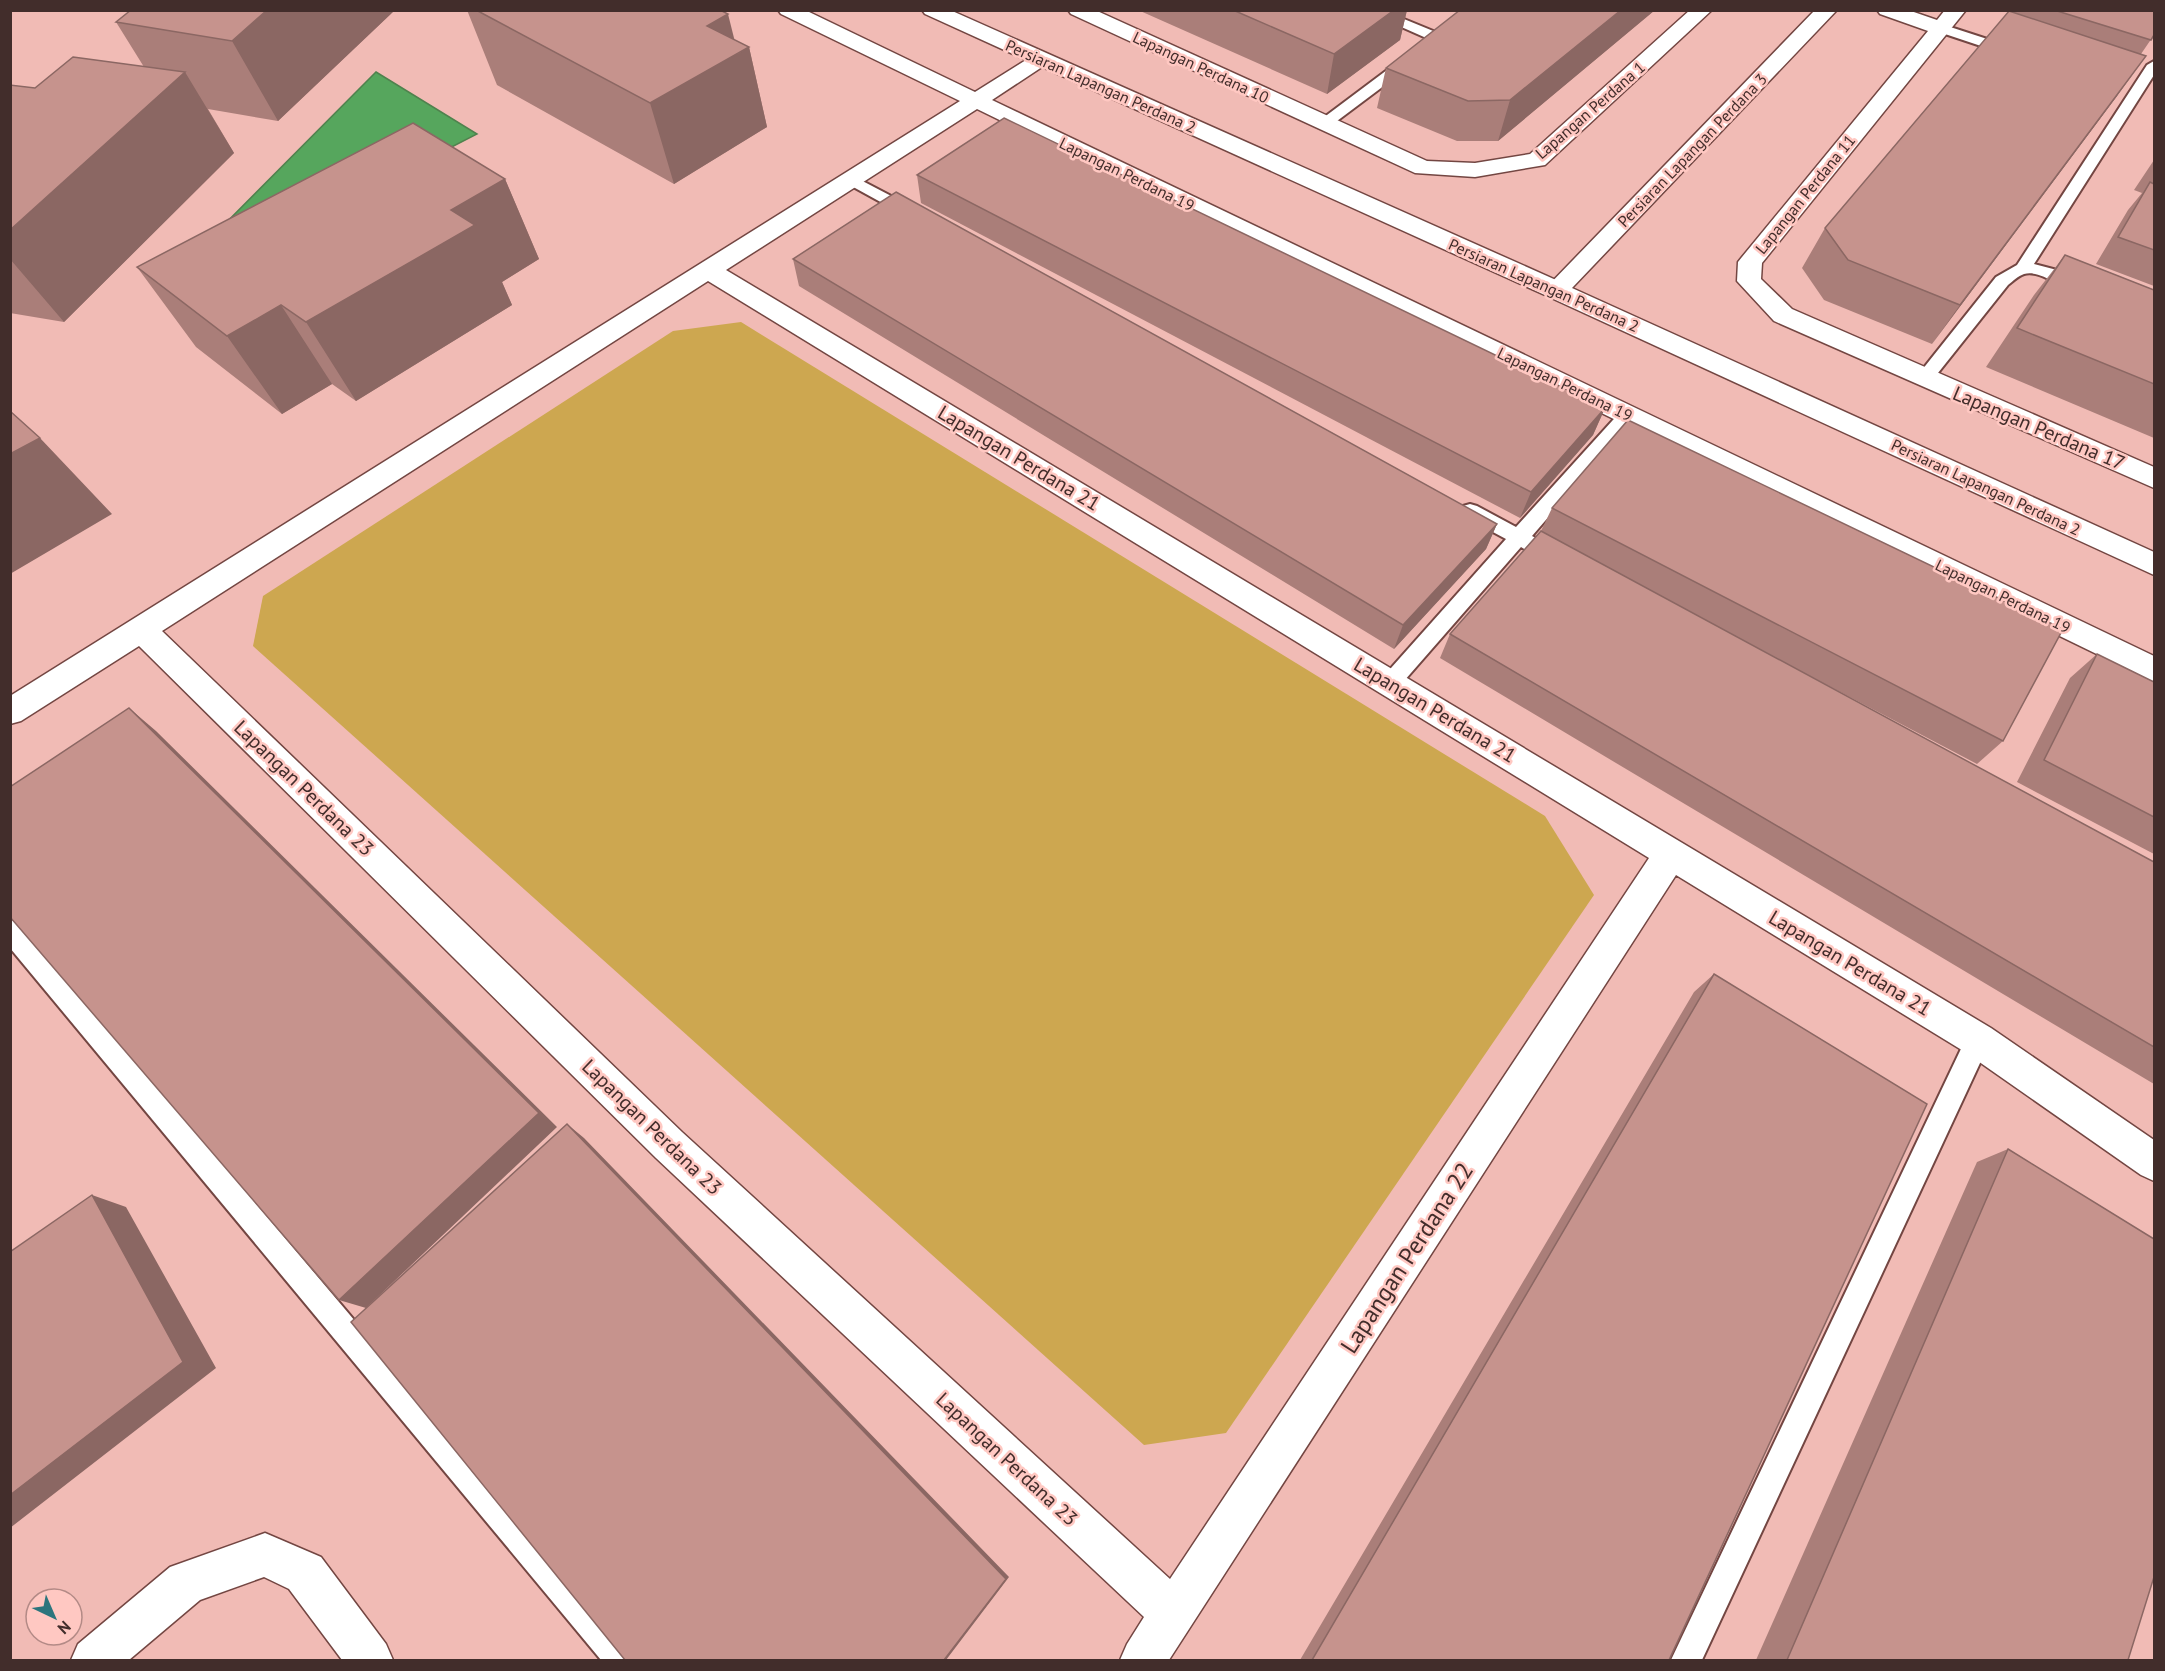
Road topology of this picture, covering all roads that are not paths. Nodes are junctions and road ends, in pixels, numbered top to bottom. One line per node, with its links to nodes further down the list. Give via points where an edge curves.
1 (788, 10): 12 (street, Lapangan Perdana 19)
2 (932, 10): 10 (street, Persiaran Lapangan Perdana 2)
3 (1078, 10): 13 (street, Lapangan Perdana 10)
4 (1369, 10): 13 (lane, via 1434,42)
5 (1702, 10): 13 (street, Lapangan Perdana 1, via 1537,160 1475,170 1423,168)
6 (1827, 10): 18 (street, Persiaran Lapangan Perdana 3)
7 (1887, 10): 8 (street)
8 (1949, 19): 9 (lane); 20 (street, Lapangan Perdana 11, via 1750,262 1749,281 1783,315)
9 (2028, 57)
10 (1041, 59): 12 (street); 18 (street, Persiaran Lapangan Perdana 2)
11 (2154, 65): 16 (lane, via 2131,91)
12 (975, 101): 14 (street); 21 (street, Lapangan Perdana 19)
13 (1324, 124)
14 (850, 180): 15 (lane); 17 (street)
15 (924, 219)
16 (2023, 269): 19 (lane, via 2045,272); 20 (lane, via 2002,281)
17 (708, 270): 27 (street); 29 (street, Lapangan Perdana 21)
18 (1556, 290): 25 (street, Persiaran Lapangan Perdana 2)
19 (2089, 290)
20 (1924, 379): 22 (street, Lapangan Perdana 17)
21 (1628, 414): 24 (lane); 28 (street, Lapangan Perdana 19)
22 (2154, 478)
23 (1456, 504): 24 (lane)
24 (1518, 537): 26 (lane); 29 (lane)
25 (2154, 564)
26 (1570, 565)
27 (141, 629): 30 (street); 35 (street, Lapangan Perdana 23, via 669,1145)
28 (2154, 670)
29 (1390, 682): 31 (street, Lapangan Perdana 21)
30 (10, 712)
31 (1670, 855): 33 (street, Lapangan Perdana 21); 35 (street, Lapangan Perdana 22)
32 (10, 930): 38 (lane)
33 (1978, 1040): 34 (street, Lapangan Perdana 21); 40 (lane)
34 (2154, 1162)
35 (1174, 1614): 39 (street, Lapangan Perdana 22)
36 (94, 1660): 37 (street, via 186,1583 265,1555 304,1573)
37 (370, 1660)
38 (621, 1660)
39 (1143, 1660)
40 (1686, 1660)

